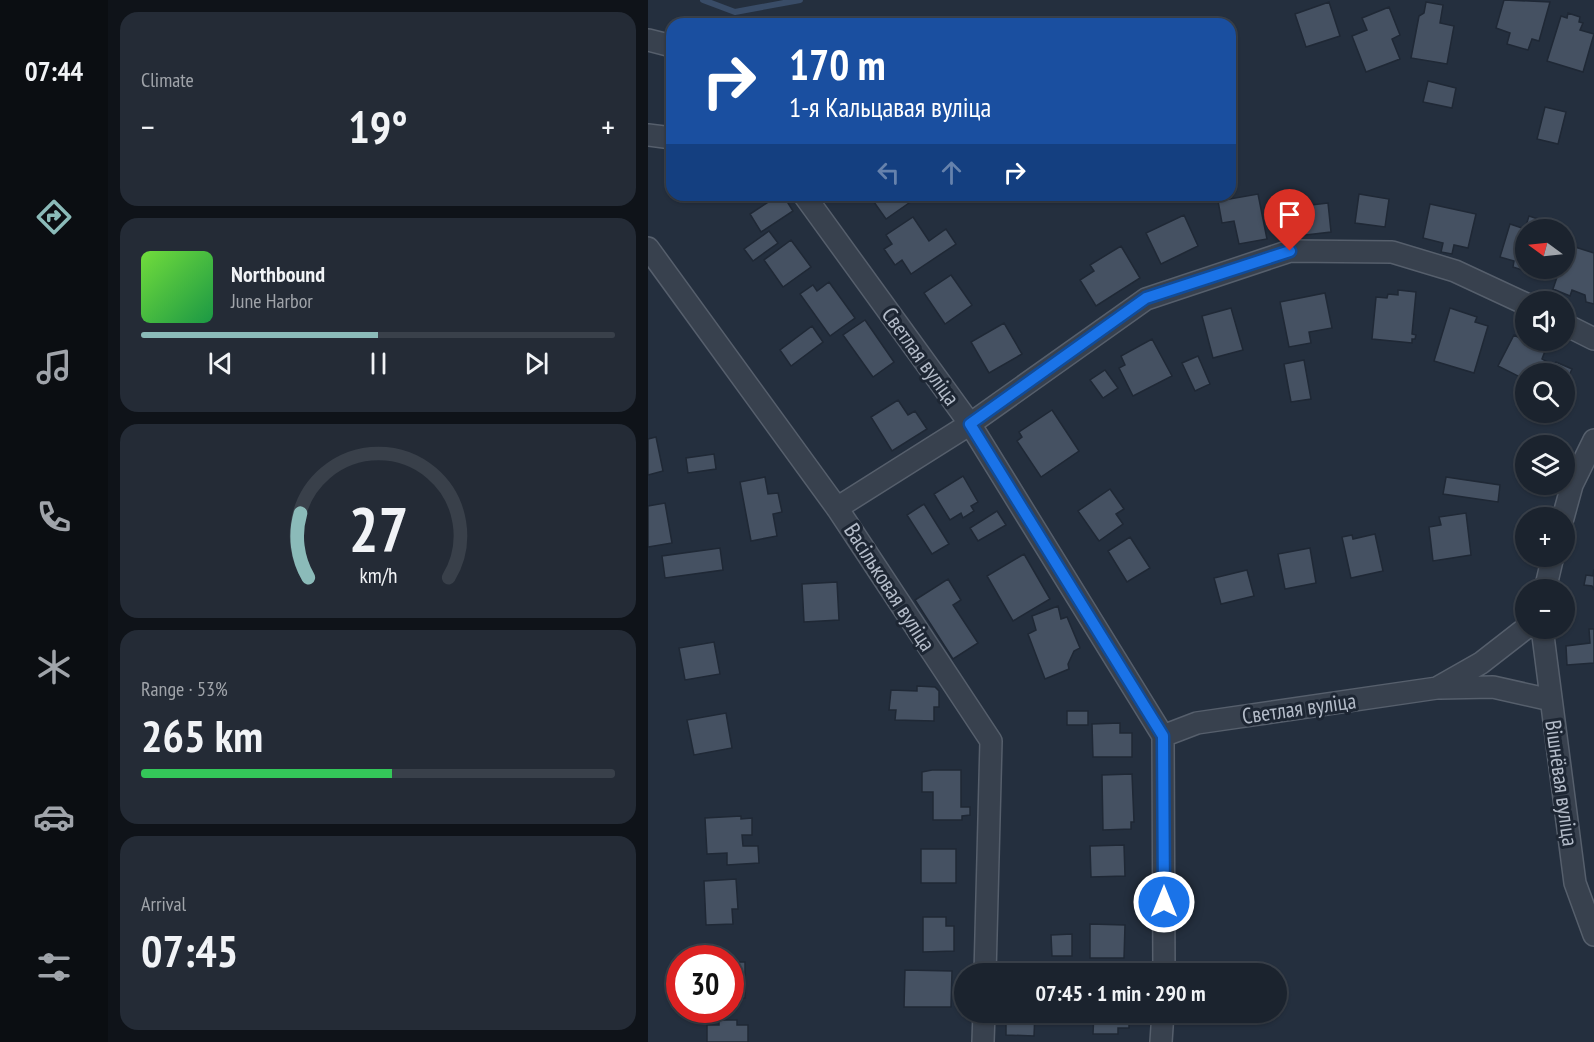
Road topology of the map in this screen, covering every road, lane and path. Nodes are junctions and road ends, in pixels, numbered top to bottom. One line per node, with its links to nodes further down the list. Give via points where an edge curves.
1 (648, 40): 2 (street)
2 (666, 44)
3 (648, 135): 4 (street)
4 (666, 137)
5 (808, 201): 12 (street, Светлая вуліца)
6 (648, 249): 8 (street, Васільковая вуліца)
7 (648, 279): 8 (street)
8 (673, 282): 15 (street, Васільковая вуліца)
9 (1515, 299): 12 (street, via 1455,272 1392,252 1290,251 1146,298)
10 (1575, 330): 11 (street)
11 (1594, 339)
12 (970, 424): 15 (street); 20 (street, Светлая вуліца)
13 (1594, 440): 14 (street)
14 (1566, 507)
15 (837, 508): 22 (street, Васільковая вуліца, via 991,741)
16 (1515, 637): 18 (street, Светлая вуліца, via 1481,663)
17 (1543, 639): 19 (street, Вішнёвая вуліца)
18 (1437, 688): 19 (street, Светлая вуліца, via 1493,687); 20 (street, Светлая вуліца, via 1197,723)
19 (1551, 700): 21 (street, Вішнёвая вуліца, via 1575,883)
20 (1163, 736): 23 (street)
21 (1594, 935)
22 (985, 963)
23 (1164, 963)
24 (984, 1023): 26 (street)
25 (1162, 1023): 27 (street)
26 (984, 1042)
27 (1161, 1042)

